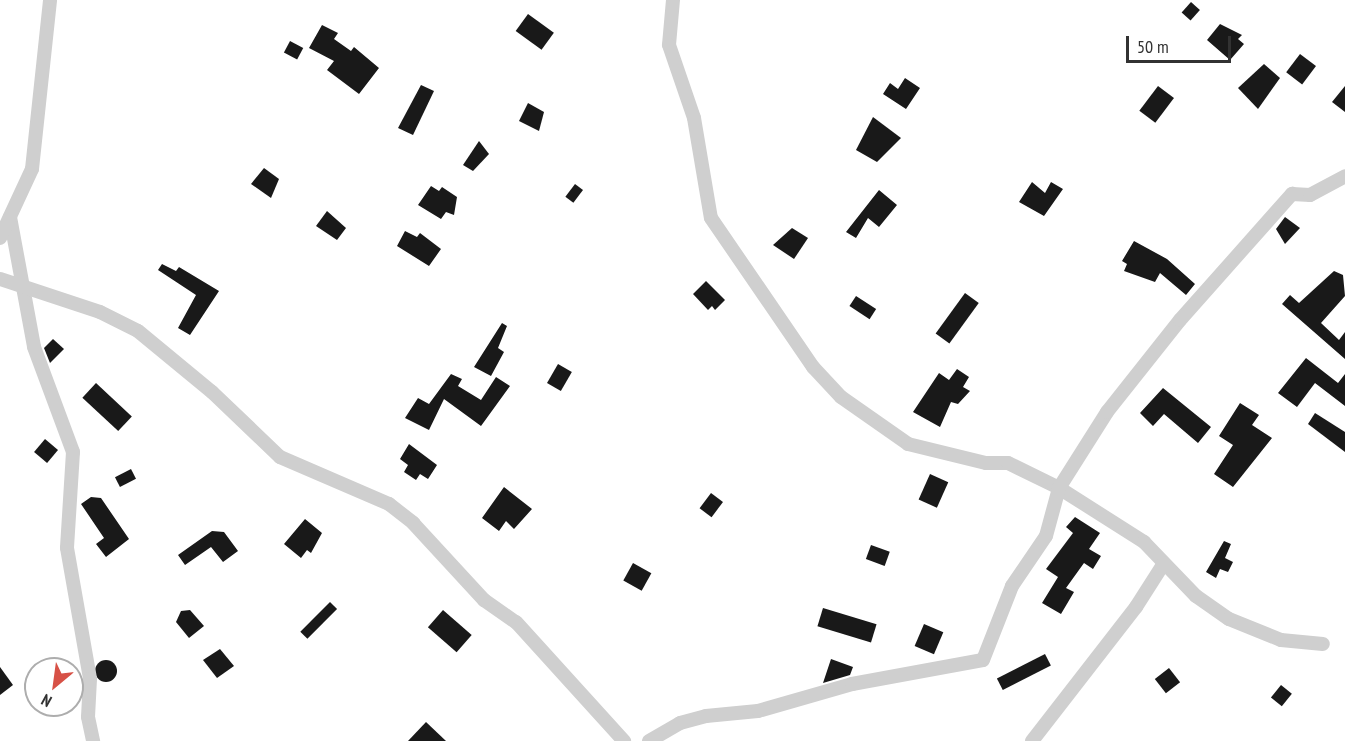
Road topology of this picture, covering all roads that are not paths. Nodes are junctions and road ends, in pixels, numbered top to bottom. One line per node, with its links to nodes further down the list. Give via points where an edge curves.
1 (50, 0): 4 (street, via 32,170)
2 (674, 0): 8 (street, via 669,45 694,118 711,218 813,368 841,397 908,444 986,463 1008,463)
3 (1345, 176): 8 (street, via 1310,195 1292,194 1107,412)
4 (9, 217): 5 (street); 7 (street)
5 (0, 238)
6 (0, 279): 7 (street)
7 (19, 285): 11 (street, via 34,347 72,452 68,548 90,679 88,717); 12 (street, via 100,312 138,331 212,392 280,457 389,504 484,600 516,622)
8 (1059, 488): 9 (street, via 1144,542); 13 (street, via 1046,536 1012,586 982,660 852,684 758,711 706,716 680,723)
9 (1164, 563): 10 (street, via 1196,596 1229,619 1281,640); 14 (street, via 1136,607)
10 (1323, 644)
11 (93, 741)
12 (624, 741)
13 (650, 741)
14 (1032, 741)

